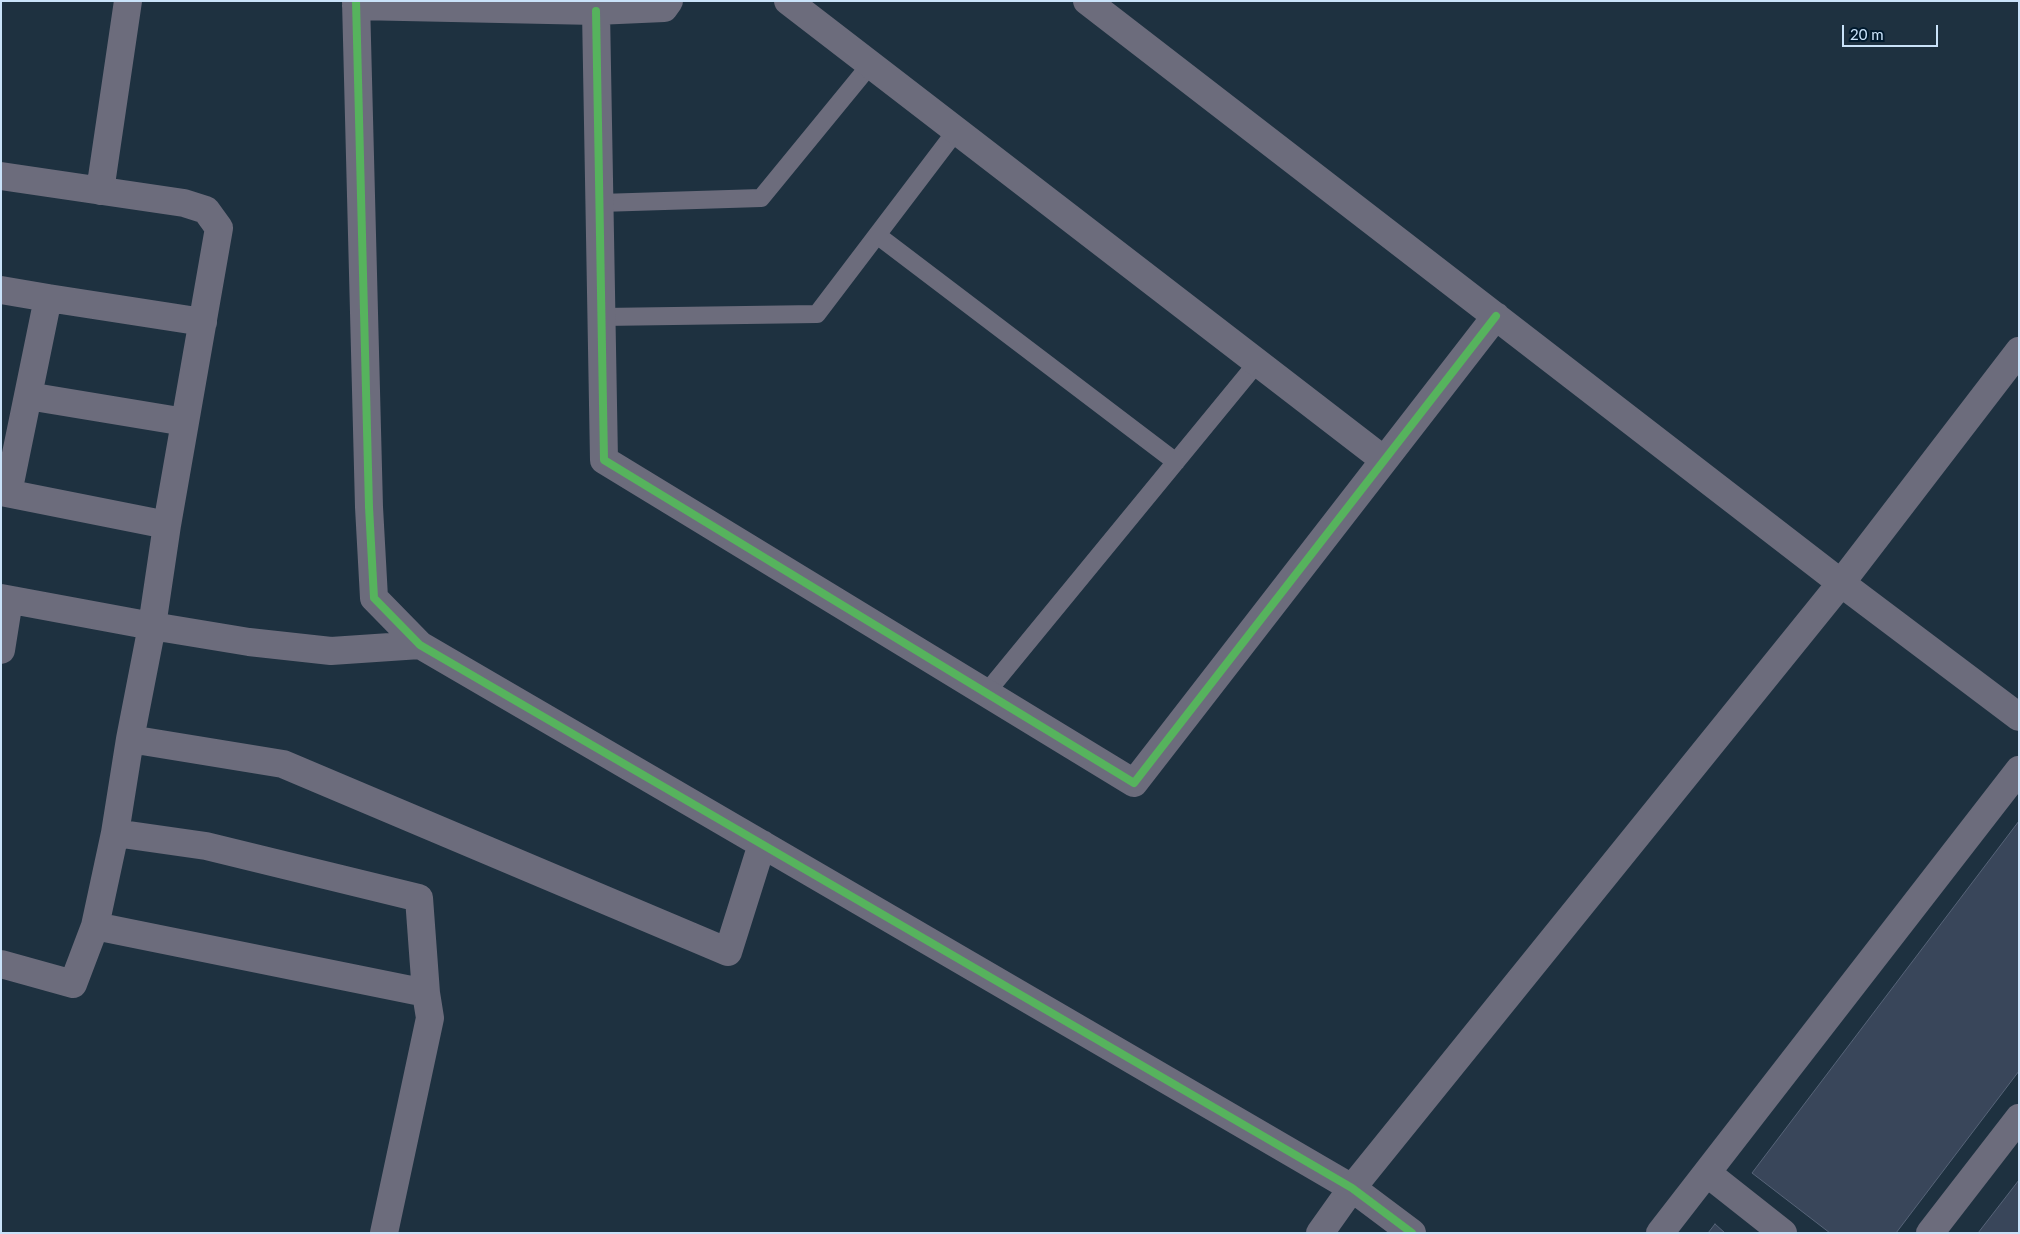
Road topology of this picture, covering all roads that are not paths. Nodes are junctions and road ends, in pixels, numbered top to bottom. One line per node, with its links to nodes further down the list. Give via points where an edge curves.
1 (128, 1): 10 (street)
2 (669, 1): 6 (street, via 664,8)
3 (788, 1): 7 (street)
4 (1087, 1): 15 (street)
5 (356, 4): 6 (street); 29 (street, via 374,598)
6 (596, 12): 11 (street)
7 (870, 64): 8 (street); 11 (lane, via 761,198)
8 (956, 130): 12 (lane); 19 (street)
9 (1, 176): 10 (street)
10 (100, 191): 17 (street, via 184,203 206,210 219,228)
11 (600, 203): 16 (street)
12 (877, 235): 16 (lane, via 817,314); 23 (lane)
13 (1, 290): 14 (street)
14 (48, 298): 17 (street); 20 (street)
15 (1496, 316): 22 (street); 26 (street)
16 (602, 317): 31 (street, via 604,460)
17 (203, 322): 21 (street)
18 (2019, 351): 26 (street)
19 (1257, 363): 22 (street); 23 (lane)
20 (28, 396): 21 (street); 24 (street)
21 (185, 422): 25 (street)
22 (1384, 460): 31 (street, via 1134,783)
23 (1176, 462): 31 (lane)
24 (4, 493): 25 (street)
25 (168, 525): 28 (street)
26 (1841, 582): 32 (street); 42 (street)
27 (5, 599): 28 (street); 30 (street)
28 (152, 626): 29 (street, via 249,642 332,651); 33 (street)
29 (420, 644): 36 (street)
30 (1, 650)
31 (986, 693)
32 (2019, 717)
33 (130, 739): 35 (street); 36 (street, via 282,764 728,952)
34 (2019, 770): 41 (street)
35 (115, 833): 37 (street); 39 (street, via 206,846 419,898)
36 (762, 844): 42 (street)
37 (95, 926): 38 (street, via 73,984); 39 (street)
38 (1, 964)
39 (426, 992): 43 (street, via 430,1018)
40 (2019, 1118): 48 (street)
41 (1707, 1173): 46 (street); 47 (street)
42 (1352, 1188): 44 (street); 45 (street)
43 (384, 1233)
44 (1320, 1233)
45 (1412, 1233)
46 (1660, 1233)
47 (1783, 1233)
48 (1930, 1233)

